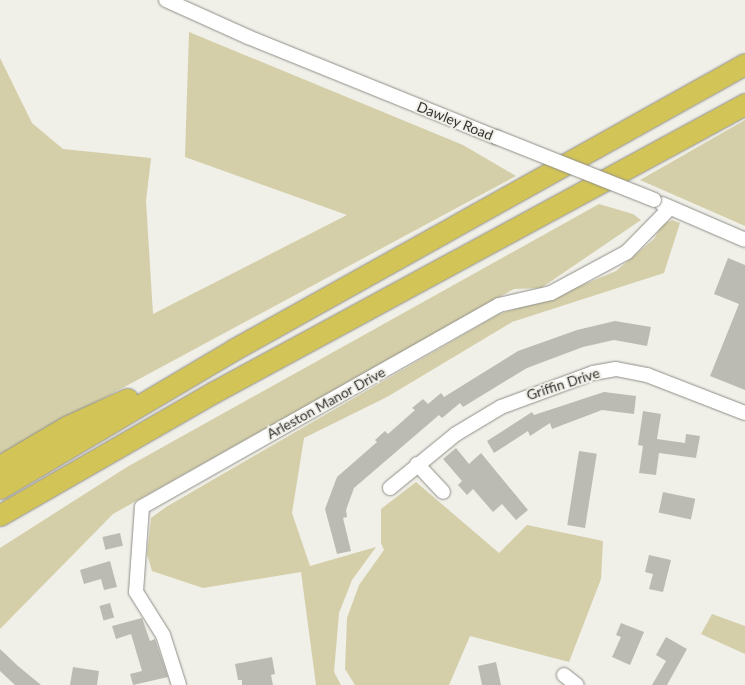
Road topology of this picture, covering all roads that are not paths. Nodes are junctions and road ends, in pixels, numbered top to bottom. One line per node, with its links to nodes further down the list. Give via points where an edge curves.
1 (166, 0): 4 (street, Dawley Road, bridge, via 248,37)
2 (745, 64): 6 (highway)
3 (745, 104): 10 (highway, via 214,392)
4 (670, 208): 5 (street, Dawley Road); 17 (street, Arleston Manor Drive, via 627,252 551,292 499,305 142,507 136,592 163,635)
5 (745, 240)
6 (232, 350): 9 (highway, via 68,426); 11 (highway)
7 (745, 413): 8 (street, Griffin Drive, via 647,375 616,368 593,373 501,407 456,434)
8 (417, 464): 12 (street, Griffin Drive); 13 (street)
9 (0, 466)
10 (53, 483): 14 (highway); 15 (highway)
11 (0, 488)
12 (390, 488)
13 (443, 492)
14 (0, 515)
15 (0, 521)
16 (564, 675): 18 (street)
17 (178, 685)
18 (577, 685)

